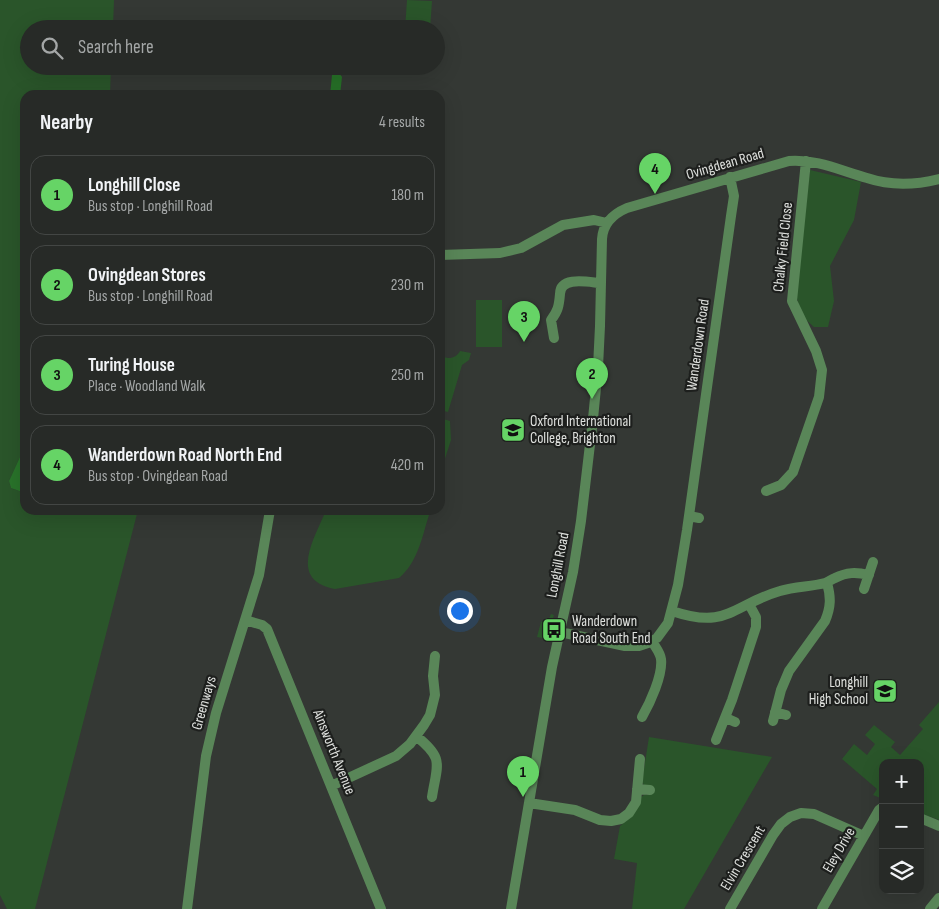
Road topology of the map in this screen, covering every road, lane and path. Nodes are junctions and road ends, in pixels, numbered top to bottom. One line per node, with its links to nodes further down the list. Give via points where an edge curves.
1 (806, 161): 2 (street, Ovingdean Road, via 789,161); 3 (street, Ovingdean Road, via 888,183 914,184); 8 (street, Chalky Field Close, via 792,301 822,370 819,397 793,472 781,485)
2 (730, 177): 4 (street, Ovingdean Road, via 627,208); 15 (street, Wanderdown Road, via 734,192 694,517)
3 (939, 179)
4 (606, 223): 5 (street, via 594,220 563,225 520,248 500,253); 6 (street, Longhill Road, via 602,234)
5 (445, 255)
6 (600, 283): 7 (street, via 564,284 560,290 559,308 547,319); 17 (street, Longhill Road, via 600,326 590,454)
7 (554, 338)
8 (766, 491)
9 (269, 515): 16 (street, Greenways, via 259,576)
10 (873, 562): 11 (street)
11 (869, 575): 12 (street, via 850,572); 13 (street)
12 (827, 583): 14 (street, via 782,590); 20 (street, via 831,598 829,613 789,671 781,690 774,717)
13 (864, 589)
14 (749, 604): 15 (street, via 711,619); 23 (street, via 756,617 756,627 730,720)
15 (672, 611): 18 (street, Wanderdown Road, via 665,627)
16 (245, 620): 25 (street, Ainsworth Avenue, via 267,629); 35 (street, Greenways, via 206,756)
17 (560, 632): 18 (street, via 628,646); 29 (street, Longhill Road)
18 (652, 641): 21 (street, via 660,656 661,668)
19 (435, 656): 22 (street, via 438,669 434,699 428,718)
20 (786, 715)
21 (642, 717)
22 (416, 736): 25 (street, via 400,754); 28 (street, via 436,755 440,773)
23 (716, 740)
24 (640, 759): 26 (street)
25 (331, 786): 36 (street, Ainsworth Avenue)
26 (637, 789): 27 (street); 29 (street, via 632,809 616,821)
27 (650, 790)
28 (432, 797)
29 (529, 803): 37 (street, Longhill Road)
30 (879, 811): 33 (street, Eley Drive)
31 (924, 820): 32 (street)
32 (939, 826)
33 (864, 836): 38 (street, Elvin Crescent, via 818,815 805,813 790,817 773,835); 39 (street, Eley Drive)
34 (939, 898): 40 (street)
35 (187, 909)
36 (381, 909)
37 (512, 909)
38 (730, 909)
39 (822, 909)
40 (930, 909)

